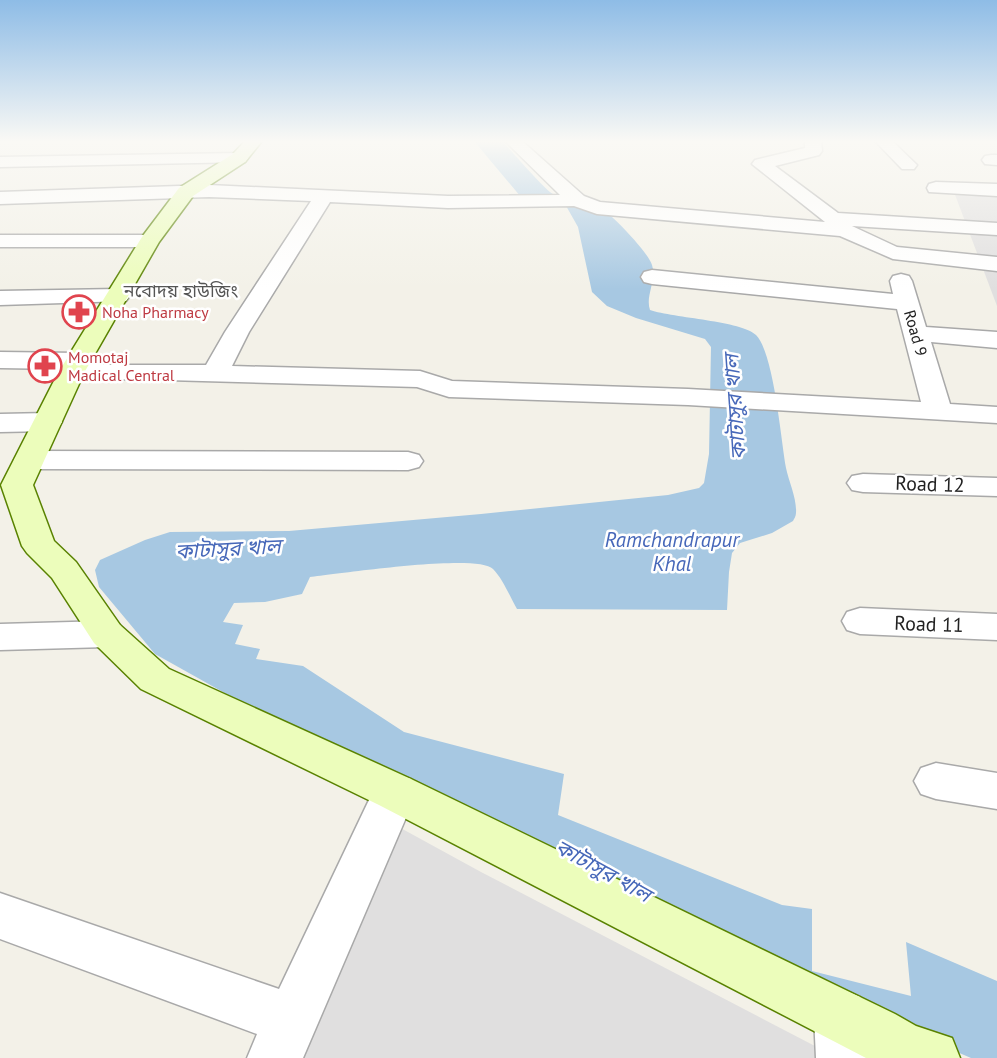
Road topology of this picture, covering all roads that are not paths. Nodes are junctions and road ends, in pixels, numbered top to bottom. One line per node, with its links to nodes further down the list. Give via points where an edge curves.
1 (567, 190): 6 (street)
2 (795, 190): 7 (street)
3 (186, 192): 4 (street); 5 (street); 10 (street)
4 (0, 198)
5 (323, 198): 6 (street, via 448,202); 21 (street)
6 (577, 200): 7 (street, via 597,208)
7 (838, 224): 8 (street); 11 (street)
8 (997, 229)
9 (0, 241): 10 (street)
10 (149, 241): 14 (street)
11 (893, 254): 12 (street); 16 (street, Road 9)
12 (997, 264)
13 (652, 277): 16 (street)
14 (118, 296): 15 (street); 20 (street)
15 (0, 298)
16 (908, 303): 17 (street, Road 9)
17 (917, 334): 18 (street); 22 (street, Road 9)
18 (997, 340)
19 (0, 360): 20 (street)
20 (75, 367): 21 (street); 24 (street)
21 (215, 373): 22 (street, via 420,379 449,389 688,396)
22 (938, 412): 23 (street)
23 (997, 415)
24 (48, 422): 25 (street); 27 (street)
25 (0, 423)
26 (408, 460): 27 (street)
27 (15, 477): 32 (street, via 39,546 64,570)
28 (863, 483): 29 (street, Road 12)
29 (997, 487)
30 (860, 621): 31 (street, Road 11)
31 (997, 627)
32 (107, 634): 33 (street); 36 (street, via 154,679)
33 (0, 637)
34 (936, 781): 35 (street)
35 (997, 791)
36 (395, 792): 38 (street); 39 (street)
37 (0, 916): 39 (street)
38 (842, 1037): 40 (street)
39 (283, 1039)
40 (932, 1058)

